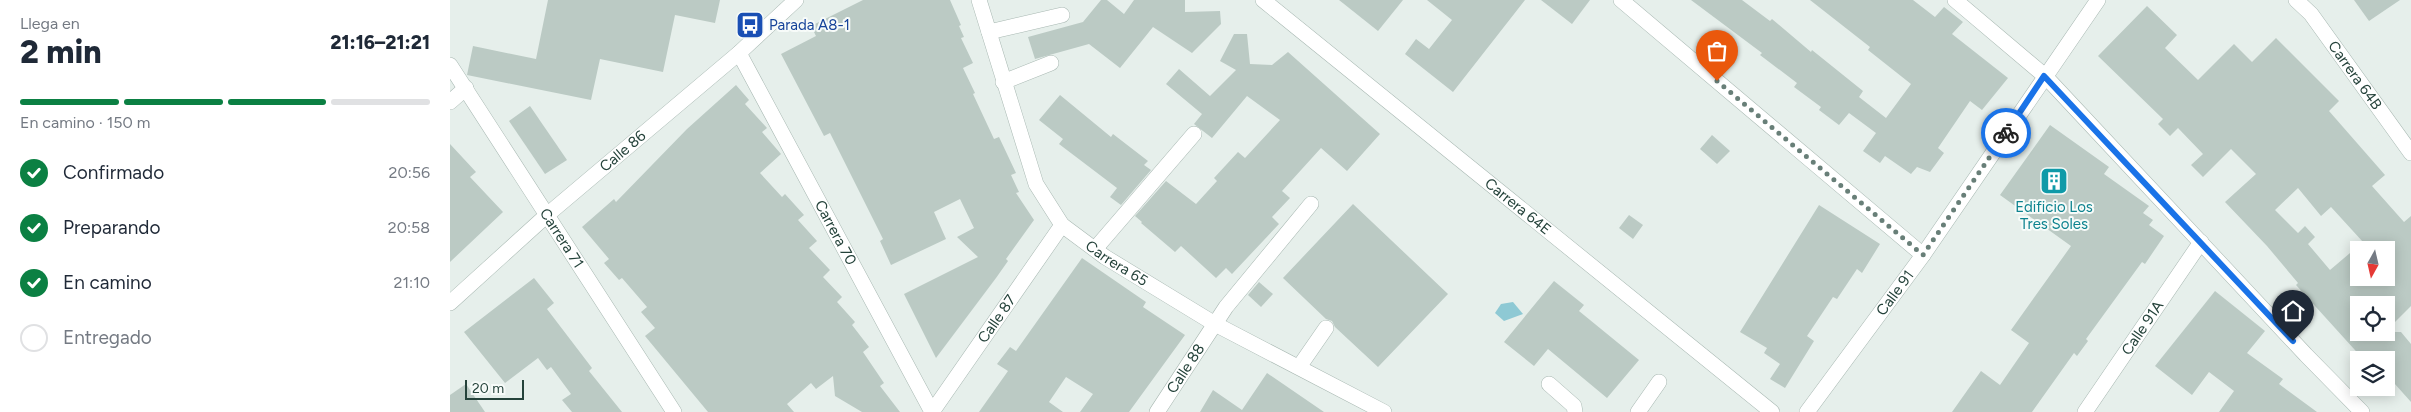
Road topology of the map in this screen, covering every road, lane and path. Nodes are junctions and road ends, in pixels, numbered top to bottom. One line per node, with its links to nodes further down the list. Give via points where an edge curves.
1 (796, 0): 10 (street, Calle 86)
2 (979, 0): 9 (street, Carrera 65)
3 (1263, 0): 38 (street, Carrera 64E)
4 (1621, 0): 24 (street)
5 (1955, 0): 13 (street)
6 (2098, 0): 13 (street, Calle 91)
7 (2296, 0): 18 (street, Carrera 64B, via 2311,14)
8 (1062, 15): 9 (street)
9 (989, 32): 14 (street, Carrera 65)
10 (738, 53): 20 (street, Calle 86); 33 (street, Carrera 70)
11 (1051, 63): 14 (street)
12 (450, 65): 15 (street, Carrera 71)
13 (2044, 76): 22 (street); 24 (street, Calle 91)
14 (1003, 82): 21 (street, Carrera 65, via 1036,184)
15 (466, 88): 16 (street); 20 (street, Carrera 71)
16 (450, 102)
17 (1194, 134): 23 (street)
18 (2411, 153)
19 (1311, 204): 26 (street, Calle 88)
20 (548, 215): 25 (street, Calle 86); 32 (street, Carrera 71)
21 (1062, 224): 23 (street, Carrera 65); 33 (street, Calle 87)
22 (2202, 242): 31 (street); 40 (street, Calle 91A)
23 (1095, 250): 26 (street, Carrera 65)
24 (1923, 255): 39 (street, Calle 91)
25 (450, 303)
26 (1215, 324): 28 (street, Carrera 65); 34 (street, Calle 88)
27 (1326, 328): 28 (street)
28 (1298, 367): 35 (street, Carrera 65)
29 (1659, 382): 37 (street)
30 (1549, 384): 36 (street, via 1574,406)
31 (2357, 410)
32 (674, 412)
33 (932, 412)
34 (1157, 412)
35 (1384, 412)
36 (1575, 412)
37 (1638, 412)
38 (1772, 412)
39 (1806, 412)
40 (2085, 412)

